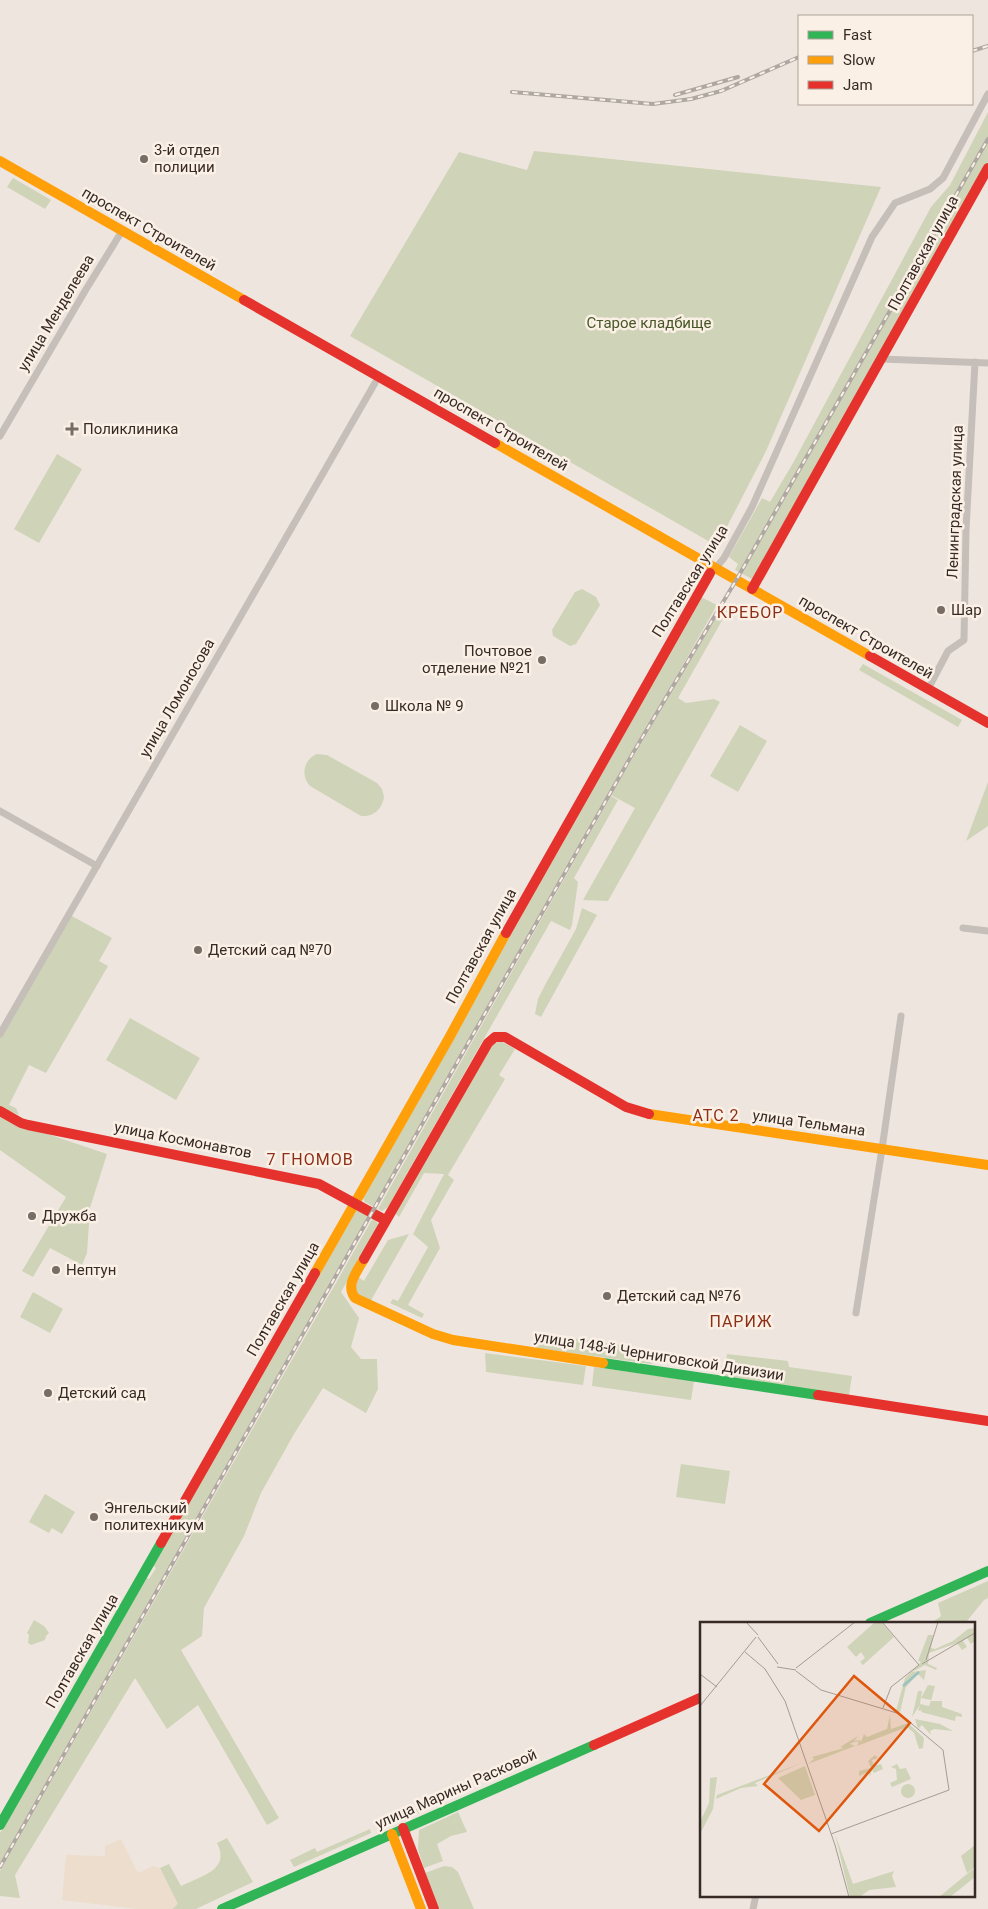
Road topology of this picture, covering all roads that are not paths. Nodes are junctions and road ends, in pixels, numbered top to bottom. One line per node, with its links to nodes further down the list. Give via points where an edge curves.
1 (988, 94): 11 (street, Полтавская улица, via 943,178 930,188 895,203 872,237 756,499 724,558)
2 (0, 161): 5 (street, проспект Строителей)
3 (988, 168): 6 (street, Полтавская улица)
4 (0, 169): 5 (street, проспект Строителей)
5 (120, 234): 9 (street, проспект Строителей); 10 (street, улица Менделеева)
6 (880, 360): 7 (street); 12 (street, Полтавская улица)
7 (975, 362): 8 (street); 13 (street, Ленинградская улица, via 964,640 948,651)
8 (988, 363)
9 (377, 380): 11 (street, проспект Строителей); 17 (street, улица Ломоносова)
10 (0, 436)
11 (713, 571): 12 (street, проспект Строителей); 25 (street, Полтавская улица, via 541,868)
12 (750, 592): 13 (street, проспект Строителей); 15 (street, проспект Строителей)
13 (928, 689): 14 (street, проспект Строителей)
14 (988, 723)
15 (988, 731)
16 (0, 811): 17 (street)
17 (97, 866): 21 (street, улица Ломоносова)
18 (962, 928): 19 (street)
19 (988, 931)
20 (901, 1016): 23 (street)
21 (0, 1034)
22 (0, 1111): 25 (street, улица Космонавтов, via 28,1125 319,1184)
23 (882, 1149): 24 (street, улица Тельмана); 26 (street, улица Тельмана, via 652,1115 626,1107 505,1036 495,1037 488,1042); 27 (street)
24 (988, 1165)
25 (355, 1204): 26 (street, улица Космонавтов); 32 (street, Полтавская улица)
26 (385, 1220): 28 (street, улица 148-й Черниговской Дивизии, via 351,1278 350,1289 355,1298 433,1334 453,1340)
27 (856, 1313)
28 (988, 1421)
29 (988, 1571): 30 (street)
30 (872, 1622)
31 (700, 1698): 33 (street, улица Марины Расковой)
32 (0, 1825)
33 (403, 1828): 34 (street, улица Марины Расковой); 38 (street)
34 (392, 1834): 36 (street, улица Марины Расковой); 37 (street)
35 (756, 1896): 39 (street)
36 (222, 1909)
37 (421, 1909)
38 (434, 1909)
39 (753, 1909)

